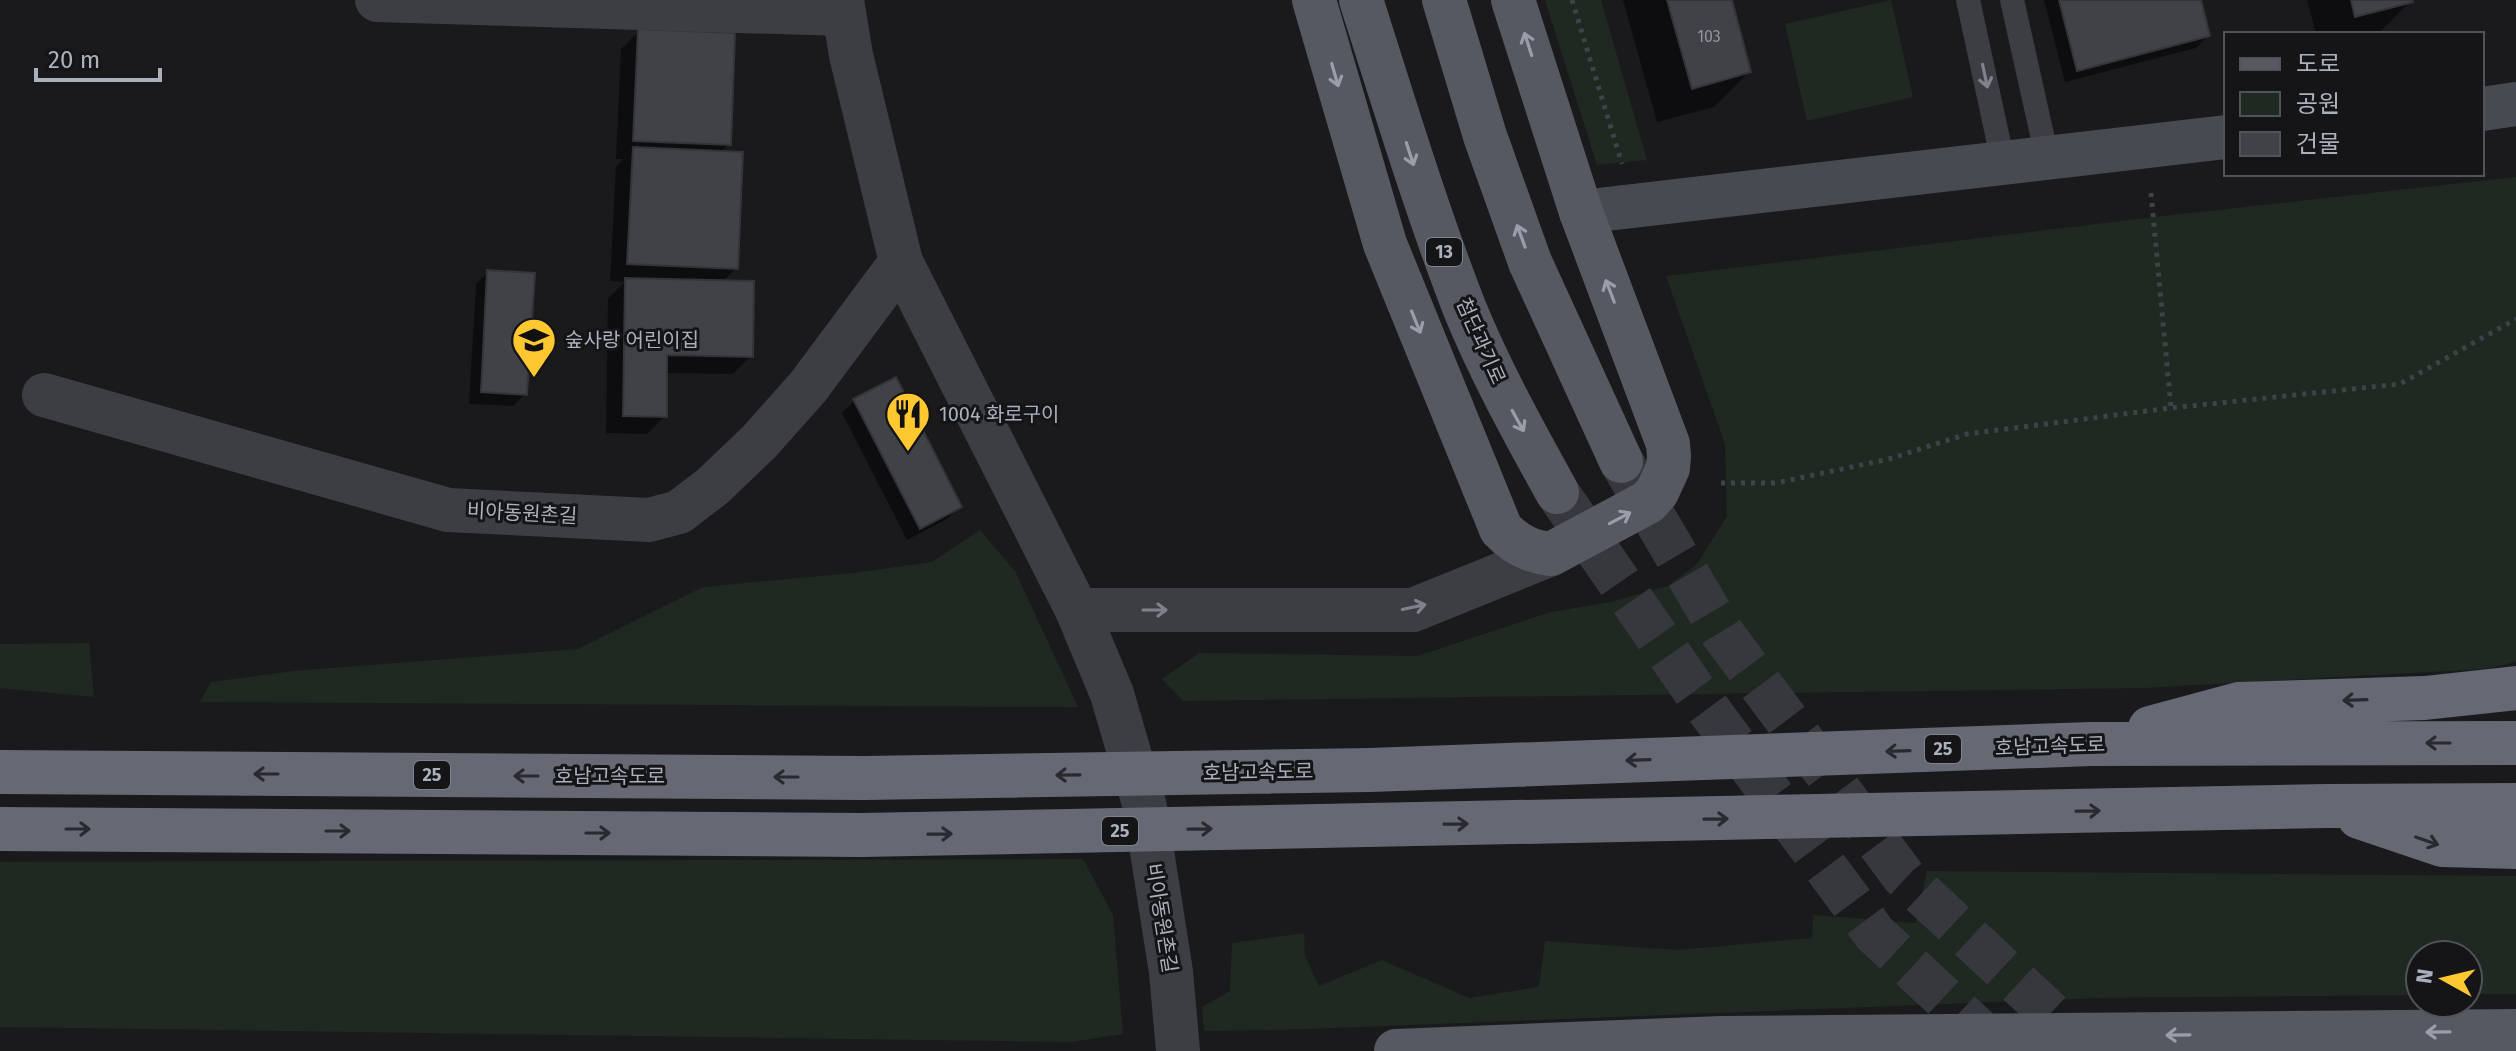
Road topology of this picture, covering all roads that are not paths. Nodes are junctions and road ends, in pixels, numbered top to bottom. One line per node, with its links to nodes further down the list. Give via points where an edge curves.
1 (377, 0): 8 (street, 비아동원촌길)
2 (1314, 0): 19 (main road, one-way to 19, via 1385,244 1501,529 1519,545)
3 (1361, 0): 18 (main road, 첨단과기로 / 13, one-way to 18, via 1465,309)
4 (1444, 0): 17 (main road, one-way to 4, via 1530,262)
5 (1513, 0): 14 (main road, one-way to 5)
6 (1968, 0): 13 (lane, one-way to 13)
7 (2012, 0): 12 (lane)
8 (842, 7): 15 (street, 비아동원촌길)
9 (2516, 104): 10 (street)
10 (2484, 109)
11 (2224, 137): 12 (street)
12 (2047, 157): 13 (street)
13 (2003, 162): 14 (street)
14 (1581, 212): 19 (main road, one-way to 14, via 1648,502 1663,480 1669,456)
15 (901, 262): 16 (street, 비아동원촌길, via 808,387 759,442 679,512 649,520 448,510); 20 (street, 비아동원촌길)
16 (44, 395)
17 (1621, 461)
18 (1557, 492)
19 (1551, 554): 20 (street, one-way to 19, via 1413,610)
20 (1077, 610): 31 (street, 비아동원촌길, via 1112,694 1145,807)
21 (2516, 688): 23 (highway, one-way to 23, via 2425,698 2239,704)
22 (2516, 743): 23 (highway, 호남고속도로 / 25, one-way to 23)
23 (2091, 744): 24 (highway, 호남고속도로 / 25, one-way to 24, via 1370,770 864,778)
24 (0, 772)
25 (2516, 805): 26 (highway, 25)
26 (2327, 806): 27 (highway, 25, one-way to 26, via 862,835); 28 (highway, one-way to 28, via 2442,845)
27 (0, 829)
28 (2516, 847)
29 (2516, 1031): 30 (main road, one-way to 30)
30 (1705, 1045): 32 (main road)
31 (1178, 1051)
32 (1396, 1051)

